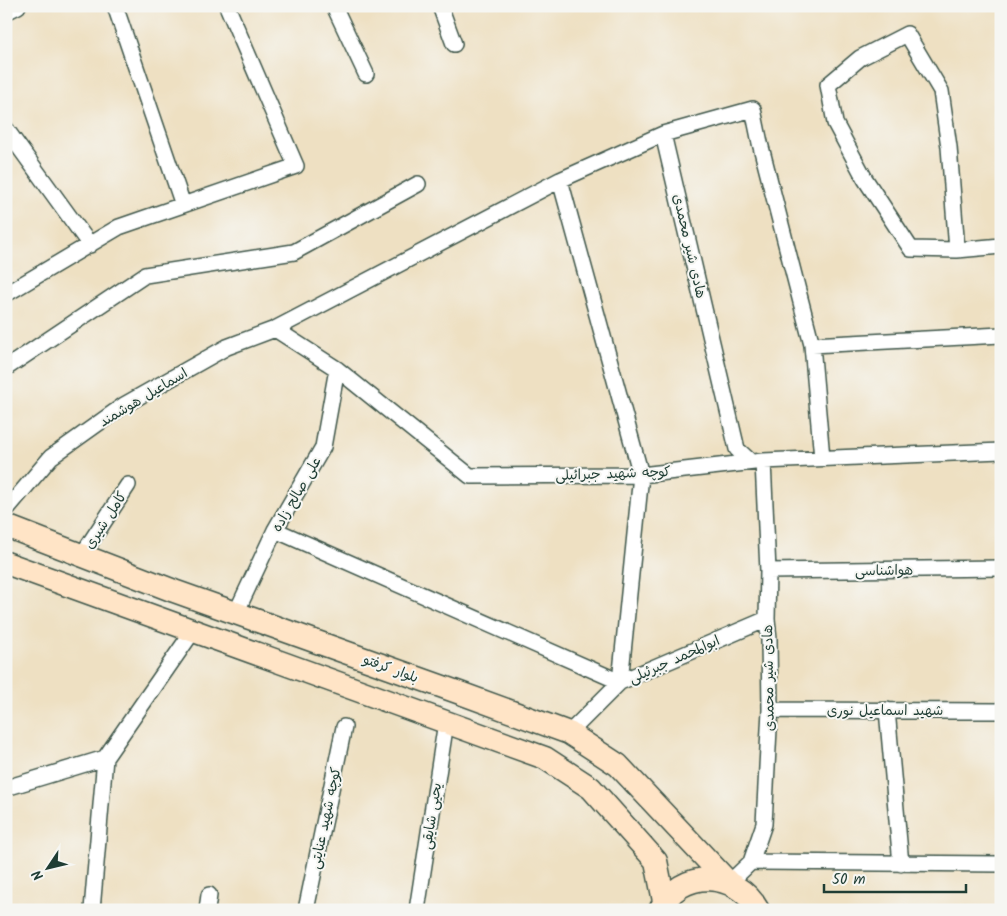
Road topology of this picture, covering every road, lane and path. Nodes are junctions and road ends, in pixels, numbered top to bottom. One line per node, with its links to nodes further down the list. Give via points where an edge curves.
1 (18, 6): 6 (street)
2 (115, 6): 13 (street)
3 (227, 6): 13 (street, via 296,166)
4 (334, 6): 8 (street)
5 (440, 6): 7 (street)
6 (6, 12)
7 (454, 44)
8 (366, 74)
9 (6, 130): 14 (street)
10 (664, 134): 11 (street); 20 (street, via 753,109); 25 (street, هادی شیر محمدی, via 737,449)
11 (560, 180): 18 (street, اسماعیل هوشمند); 26 (street)
12 (418, 184): 21 (street, via 294,252 145,275)
13 (183, 205): 14 (street, via 119,227)
14 (90, 245): 17 (street)
15 (1001, 246): 16 (street)
16 (957, 250): 16 (street, via 941,92 907,34 860,58 828,85 835,123 865,179 911,249)
17 (6, 294)
18 (275, 329): 22 (street, کوچه شهید جبرائیلی); 28 (street, اسماعیل هوشمند, via 227,347 124,405 51,457)
19 (1001, 335): 20 (street)
20 (812, 345): 24 (street)
21 (6, 368)
22 (337, 369): 26 (street, کوچه شهید جبرائیلی, via 470,476); 30 (street, علی صالح زاده, via 323,447)
23 (1001, 451): 24 (street, کوچه شهید جبرائیلی)
24 (822, 458): 25 (street, کوچه شهید جبرائیلی)
25 (757, 462): 26 (street, کوچه شهید جبرائیلی); 34 (street, هادی شیر محمدی)
26 (641, 474): 38 (street)
27 (128, 485): 31 (street, کامل شیری)
28 (6, 510)
29 (6, 526): 31 (main road, بلوار کرفتو)
30 (275, 530): 35 (street, علی صالح زاده); 38 (street)
31 (82, 555): 35 (main road, بلوار کرفتو)
32 (6, 563): 37 (main road)
33 (1001, 568): 34 (street, هواشناسی)
34 (768, 571): 36 (street, هادی شیر محمدی)
35 (236, 613): 44 (main road, بلوار کرفتو)
36 (766, 619): 38 (street, ابوالمحمد جبرئیلی); 39 (street, هادی شیر محمدی, via 770,640)
37 (193, 631): 42 (main road); 45 (street)
38 (620, 682): 44 (street, ابوالمحمد جبرئیلی)
39 (770, 710): 40 (street, شهید اسماعیل نوری); 47 (street, هادی شیر محمدی, via 764,824)
40 (887, 710): 41 (street, شهید اسماعیل نوری); 48 (street)
41 (1001, 711)
42 (446, 722): 52 (main road, via 545,758 591,788 656,862); 56 (street, یحیی شایقی)
43 (344, 727): 55 (street, کوچه شهید عنایتی)
44 (569, 734): 50 (main road, بلوار کرفتو, via 618,765)
45 (105, 758): 46 (street); 53 (street)
46 (6, 788)
47 (751, 862): 48 (street); 50 (street, هادی شیر محمدی)
48 (901, 864): 49 (street)
49 (1001, 864)
50 (729, 883): 52 (main road, via 711,879 692,881 676,889); 57 (main road, بلوار کرفتو, via 745,893)
51 (209, 894): 54 (street)
52 (662, 906)
53 (92, 910)
54 (206, 910)
55 (306, 910)
56 (417, 910)
57 (758, 910)

